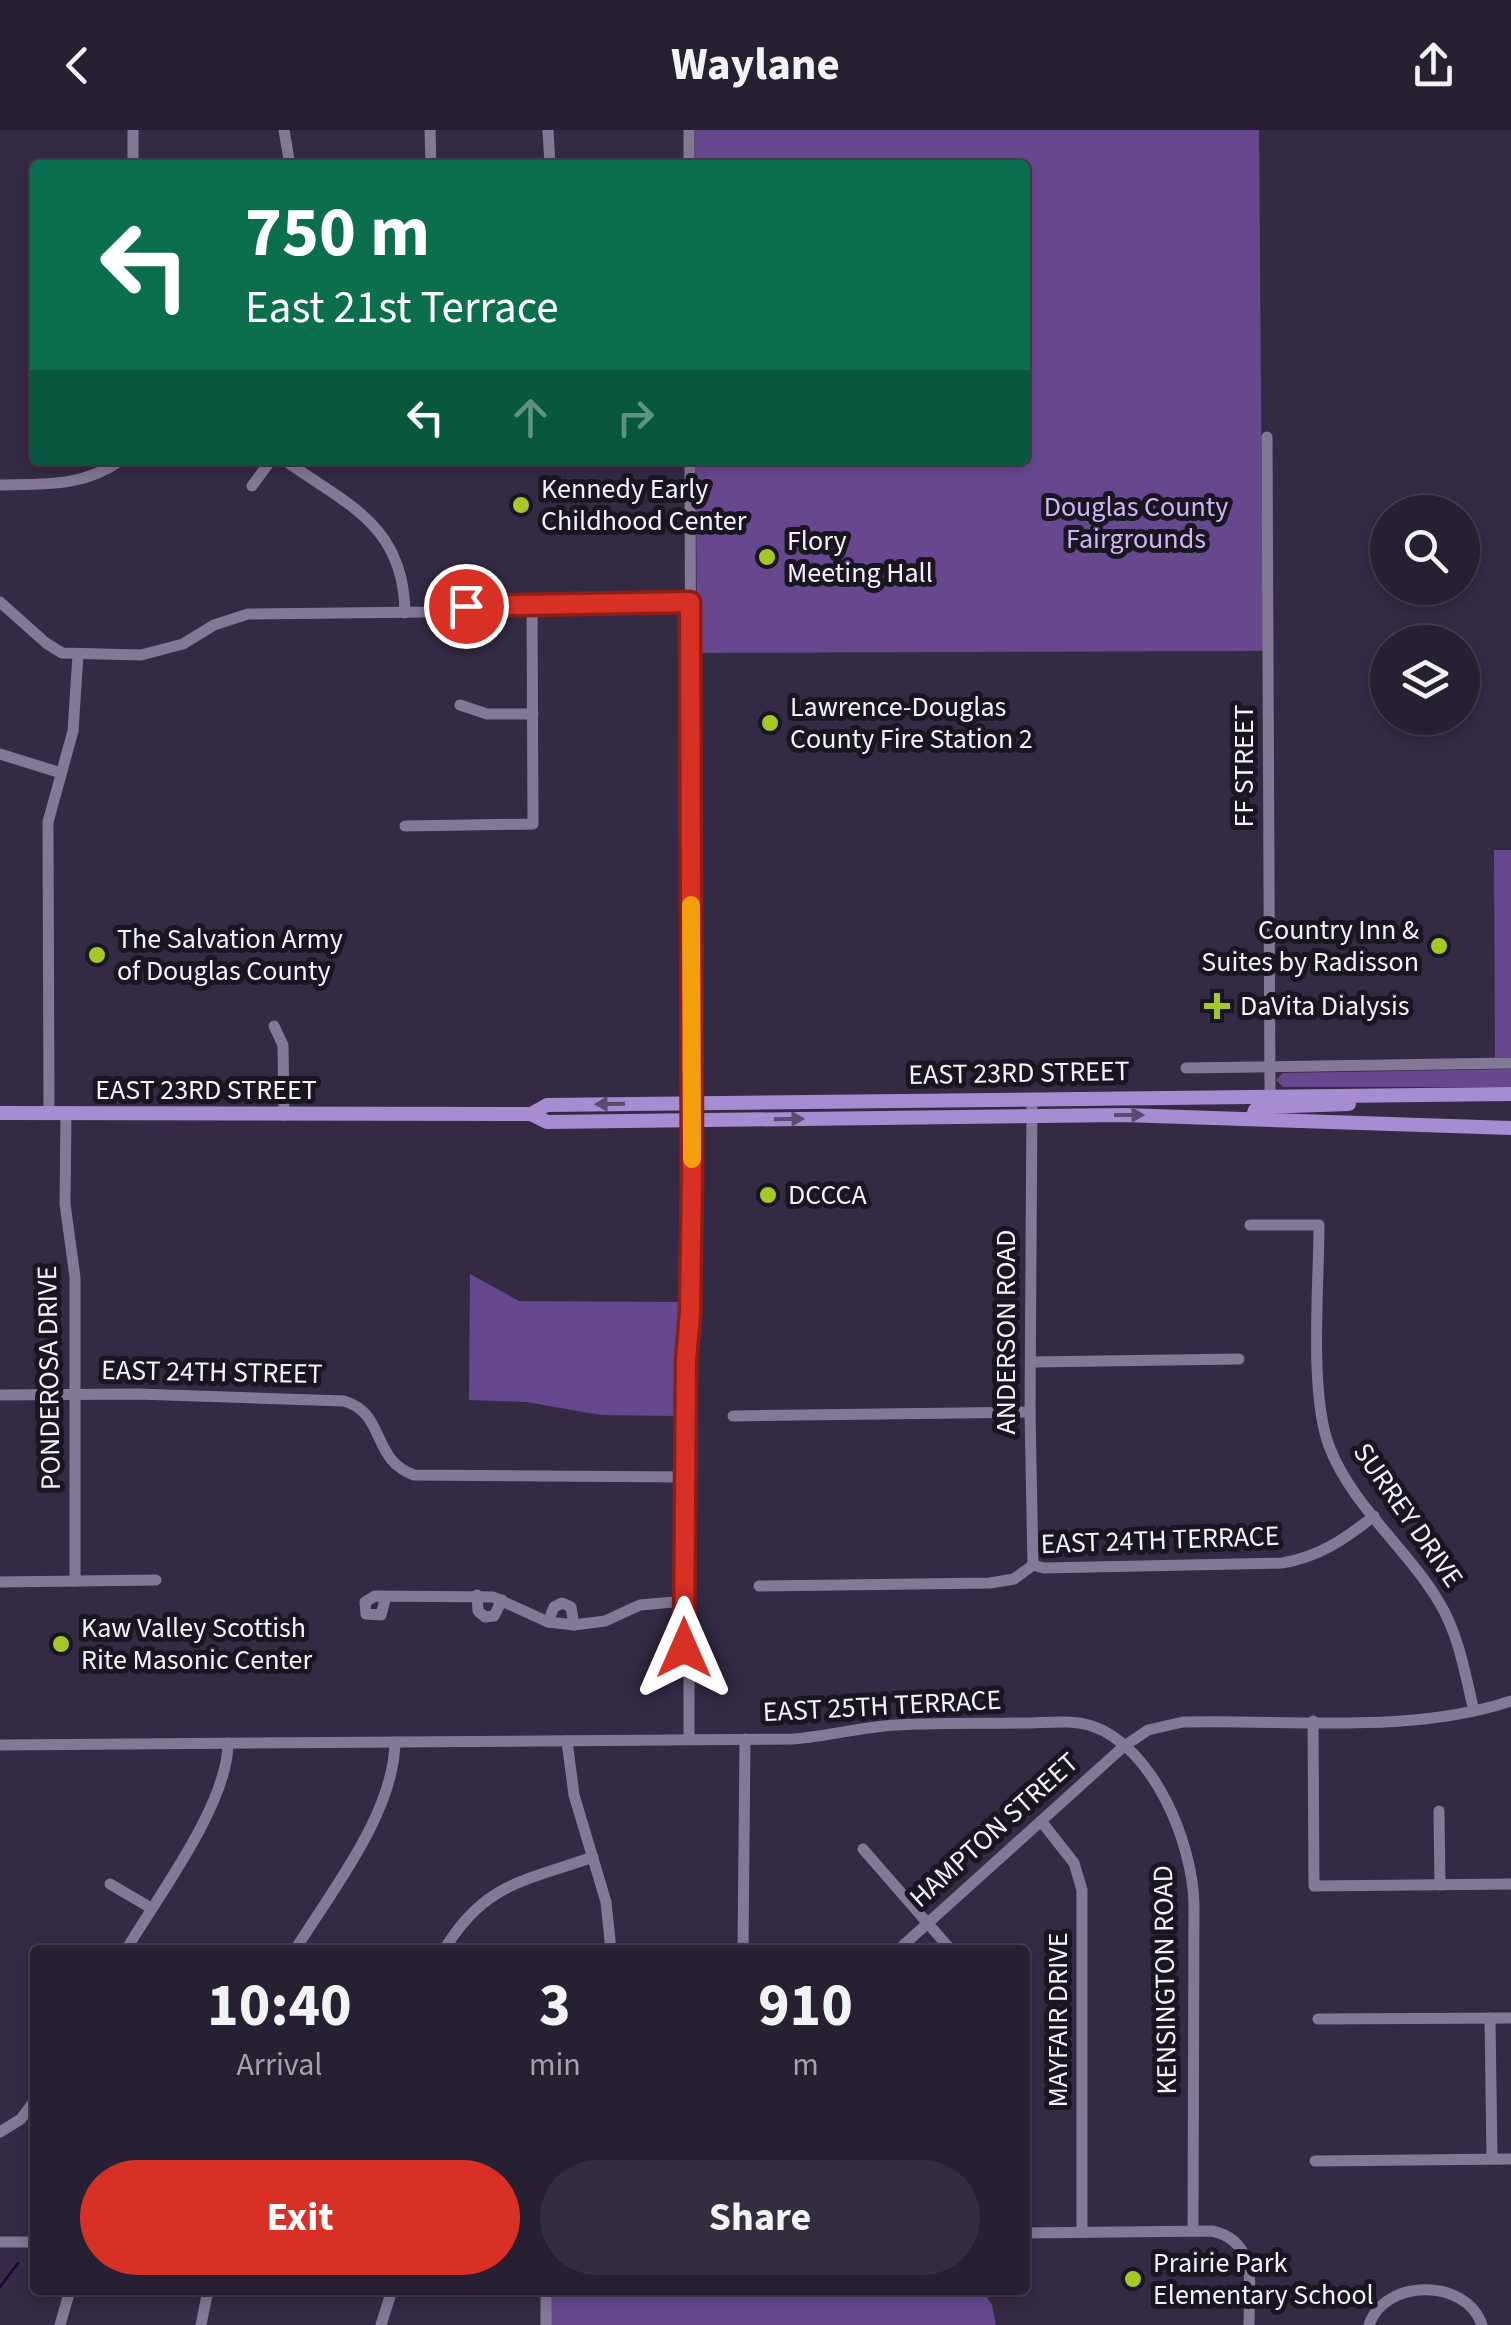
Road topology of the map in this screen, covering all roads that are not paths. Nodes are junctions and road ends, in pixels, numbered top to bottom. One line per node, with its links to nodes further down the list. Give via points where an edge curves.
1 (133, 130): 6 (street)
2 (284, 130): 7 (street)
3 (430, 130): 8 (street)
4 (548, 130): 9 (street)
5 (688, 130): 10 (street)
6 (133, 160)
7 (289, 160)
8 (431, 160)
9 (550, 160)
10 (689, 160)
11 (1267, 437): 30 (street, FF STREET)
12 (113, 465): 16 (street, via 78,481)
13 (267, 465): 17 (street)
14 (291, 465): 21 (street, via 386,538 403,574)
15 (690, 465): 19 (street)
16 (0, 485)
17 (252, 486)
18 (0, 602): 22 (street, via 54,649)
19 (690, 602): 20 (street); 36 (street)
20 (532, 603): 21 (street); 24 (street)
21 (405, 613): 22 (street, via 248,614 162,652)
22 (78, 655): 26 (street, via 76,707)
23 (460, 705): 24 (street, via 487,714)
24 (532, 714): 27 (street, via 533,824)
25 (0, 754): 26 (street)
26 (61, 774): 38 (street, via 48,822)
27 (405, 826)
28 (274, 1026): 41 (street, via 283,1044)
29 (1511, 1063): 30 (street)
30 (1269, 1066): 31 (street); 34 (street, FF STREET)
31 (1186, 1068)
32 (1413, 1094): 33 (main road, EAST 23RD STREET); 34 (main road, EAST 23RD STREET); 43 (main road, via 1387,1102 1262,1107)
33 (1511, 1094)
34 (1270, 1095): 35 (main road, EAST 23RD STREET)
35 (1032, 1098): 36 (main road, EAST 23RD STREET); 42 (street, ANDERSON ROAD)
36 (692, 1103): 40 (main road, EAST 23RD STREET, one-way to 40, via 546,1105); 44 (street)
37 (0, 1113): 38 (main road, EAST 23RD STREET)
38 (49, 1114): 39 (main road, EAST 23RD STREET)
39 (66, 1114): 41 (main road, EAST 23RD STREET); 49 (street, PONDEROSA DRIVE)
40 (531, 1114): 41 (main road, EAST 23RD STREET); 44 (main road, EAST 23RD STREET, via 547,1122)
41 (284, 1115)
42 (1032, 1116): 43 (main road, EAST 23RD STREET, one-way to 43); 44 (main road, EAST 23RD STREET, one-way to 42); 48 (street, ANDERSON ROAD)
43 (1252, 1118): 45 (main road, EAST 23RD STREET)
44 (692, 1121): 53 (street)
45 (1511, 1128)
46 (1250, 1225): 54 (street, SURREY DRIVE, via 1319,1225 1323,1426 1341,1472)
47 (1239, 1359): 48 (street)
48 (1031, 1362): 51 (street, ANDERSON ROAD)
49 (75, 1394): 50 (street, EAST 24TH STREET); 53 (street, EAST 24TH STREET, via 344,1401 366,1413 395,1465 423,1476); 57 (street, PONDEROSA DRIVE)
50 (0, 1395)
51 (1030, 1412): 52 (street); 55 (street, ANDERSON ROAD)
52 (733, 1416)
53 (685, 1477): 63 (street)
54 (1374, 1516): 55 (street, EAST 24TH TERRACE, via 1331,1548 1282,1563); 67 (street, SURREY DRIVE, via 1447,1616)
55 (1033, 1565): 59 (street, EAST 24TH TERRACE, via 1014,1579 990,1582)
56 (156, 1580): 57 (street)
57 (76, 1581): 58 (street)
58 (0, 1582)
59 (759, 1586)
60 (477, 1595): 61 (street); 62 (street); 62 (street, via 485,1618 496,1614)
61 (386, 1596)
62 (502, 1600): 64 (street)
63 (684, 1601): 65 (street, via 640,1605); 69 (street)
64 (548, 1622): 65 (street); 65 (street, via 562,1603 571,1607)
65 (574, 1626)
66 (1511, 1702): 67 (street)
67 (1474, 1711): 68 (street)
68 (1313, 1721): 75 (street, via 1183,1722 1148,1730); 82 (street, via 1314,1886)
69 (689, 1738): 70 (street, EAST 25TH TERRACE); 71 (street, EAST 25TH TERRACE)
70 (744, 1738): 75 (street, EAST 25TH TERRACE, via 810,1738 910,1724 1068,1723 1096,1727); 89 (street)
71 (567, 1740): 72 (street, EAST 25TH TERRACE); 79 (street, via 574,1796)
72 (395, 1742): 73 (street, EAST 25TH TERRACE); 86 (street, via 382,1806)
73 (228, 1744): 74 (street, EAST 25TH TERRACE); 83 (street, via 222,1788)
74 (0, 1746)
75 (1123, 1747): 77 (street, HAMPTON STREET); 100 (street, KENSINGTON ROAD, via 1167,1801 1192,1874)
76 (1439, 1811): 82 (street)
77 (1041, 1820): 84 (street, HAMPTON STREET); 101 (street, MAYFAIR DRIVE, via 1074,1863 1082,1890)
78 (863, 1850): 84 (street)
79 (594, 1857): 87 (street, via 495,1892); 88 (street)
80 (110, 1884): 83 (street)
81 (1511, 1884): 82 (street)
82 (1440, 1885)
83 (151, 1908): 85 (street)
84 (928, 1922): 90 (street, HAMPTON STREET); 91 (street)
85 (129, 1945)
86 (298, 1945)
87 (447, 1945)
88 (610, 1945)
89 (743, 1945)
90 (903, 1945)
91 (947, 1945)
92 (1490, 2018): 93 (street); 94 (street); 98 (street)
93 (1511, 2018)
94 (1318, 2019)
95 (30, 2106): 96 (street)
96 (0, 2132)
97 (1511, 2159): 98 (street)
98 (1492, 2160): 99 (street)
99 (1315, 2161)
100 (1193, 2231): 101 (street); 113 (street, via 1236,2241 1248,2261)
101 (1082, 2232): 102 (street)
102 (1030, 2233)
103 (0, 2242): 104 (street)
104 (30, 2242)
105 (69, 2295): 109 (street)
106 (207, 2295): 110 (street)
107 (390, 2295): 111 (street)
108 (546, 2295): 112 (street)
109 (60, 2325)
110 (201, 2325)
111 (381, 2325)
112 (546, 2325)
113 (1248, 2325)
114 (1369, 2325): 115 (street, via 1385,2300 1405,2292 1463,2298)
115 (1482, 2325)

